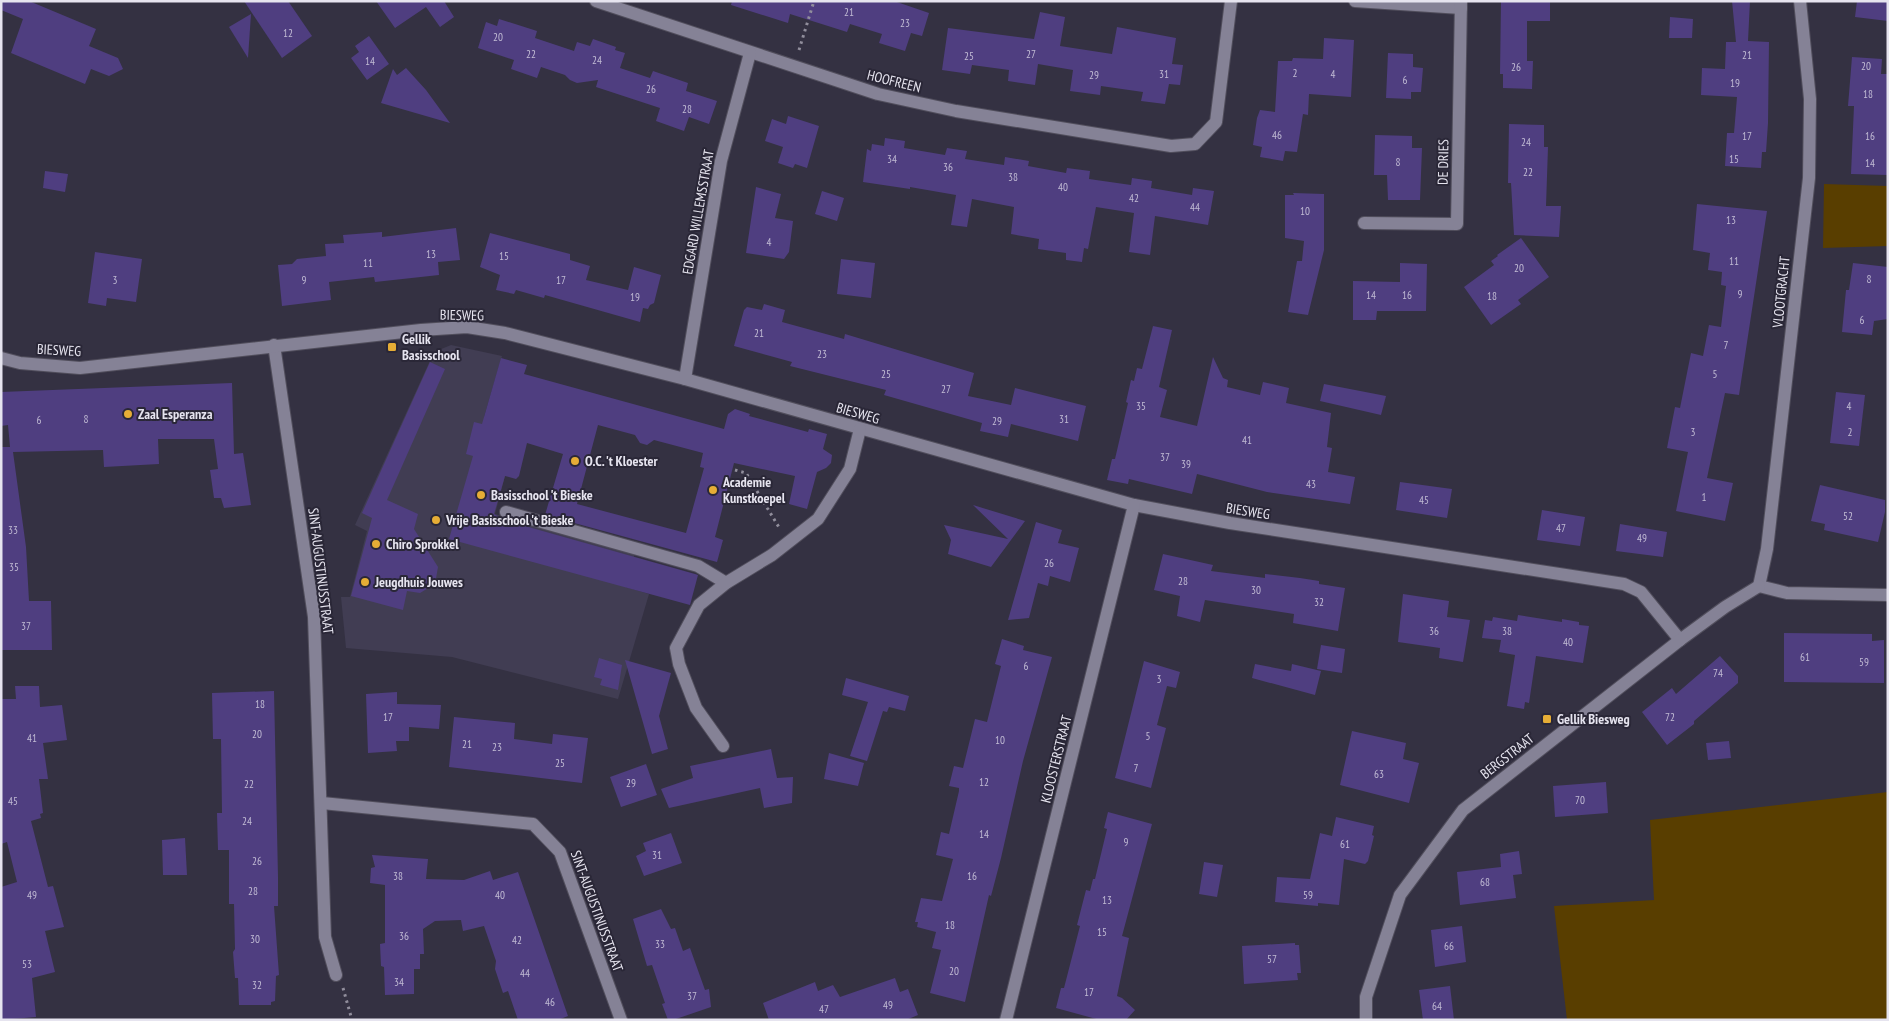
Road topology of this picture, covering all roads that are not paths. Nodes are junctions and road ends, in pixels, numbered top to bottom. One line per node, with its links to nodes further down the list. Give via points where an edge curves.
1 (596, 1): 6 (street, HOOFREEN)
2 (1231, 1): 6 (street, HOOFREEN, via 1216,122 1195,144 1171,146 956,111 878,94)
3 (1355, 1): 5 (street, DE DRIES)
4 (1800, 1): 15 (street, VLOOTGRACHT, via 1810,99 1809,178 1767,549)
5 (1461, 5): 7 (street, DE DRIES, via 1457,224)
6 (750, 53): 10 (street, EDGARD WILLEMSSTRAAT, via 721,161)
7 (1364, 223)
8 (274, 346): 9 (street, BIESWEG, via 80,368 20,363); 10 (street, BIESWEG, via 467,328 505,333); 19 (street, SINT-AUGUSTINUSSTRAAT, via 314,617)
9 (1, 358)
10 (685, 380): 11 (street, BIESWEG)
11 (860, 429): 12 (street, BIESWEG); 14 (street, via 850,469 818,519 772,555)
12 (1134, 505): 17 (street, BIESWEG, via 1230,524 1624,584 1641,592); 22 (street, KLOOSTERSTRAAT)
13 (506, 512): 14 (street, via 698,566)
14 (726, 583): 18 (street, via 700,605 676,648 696,708)
15 (1759, 586): 16 (street, via 1787,593); 17 (street, BERGSTRAAT)
16 (1888, 595)
17 (1680, 640): 23 (street, BERGSTRAAT, via 1463,810 1400,895 1366,997)
18 (722, 746)
19 (322, 803): 20 (street, SINT-AUGUSTINUSSTRAAT, via 325,937); 21 (street, SINT-AUGUSTINUSSTRAAT, via 533,824 560,852)
20 (336, 975)
21 (621, 1020)
22 (1006, 1020)
23 (1366, 1020)

